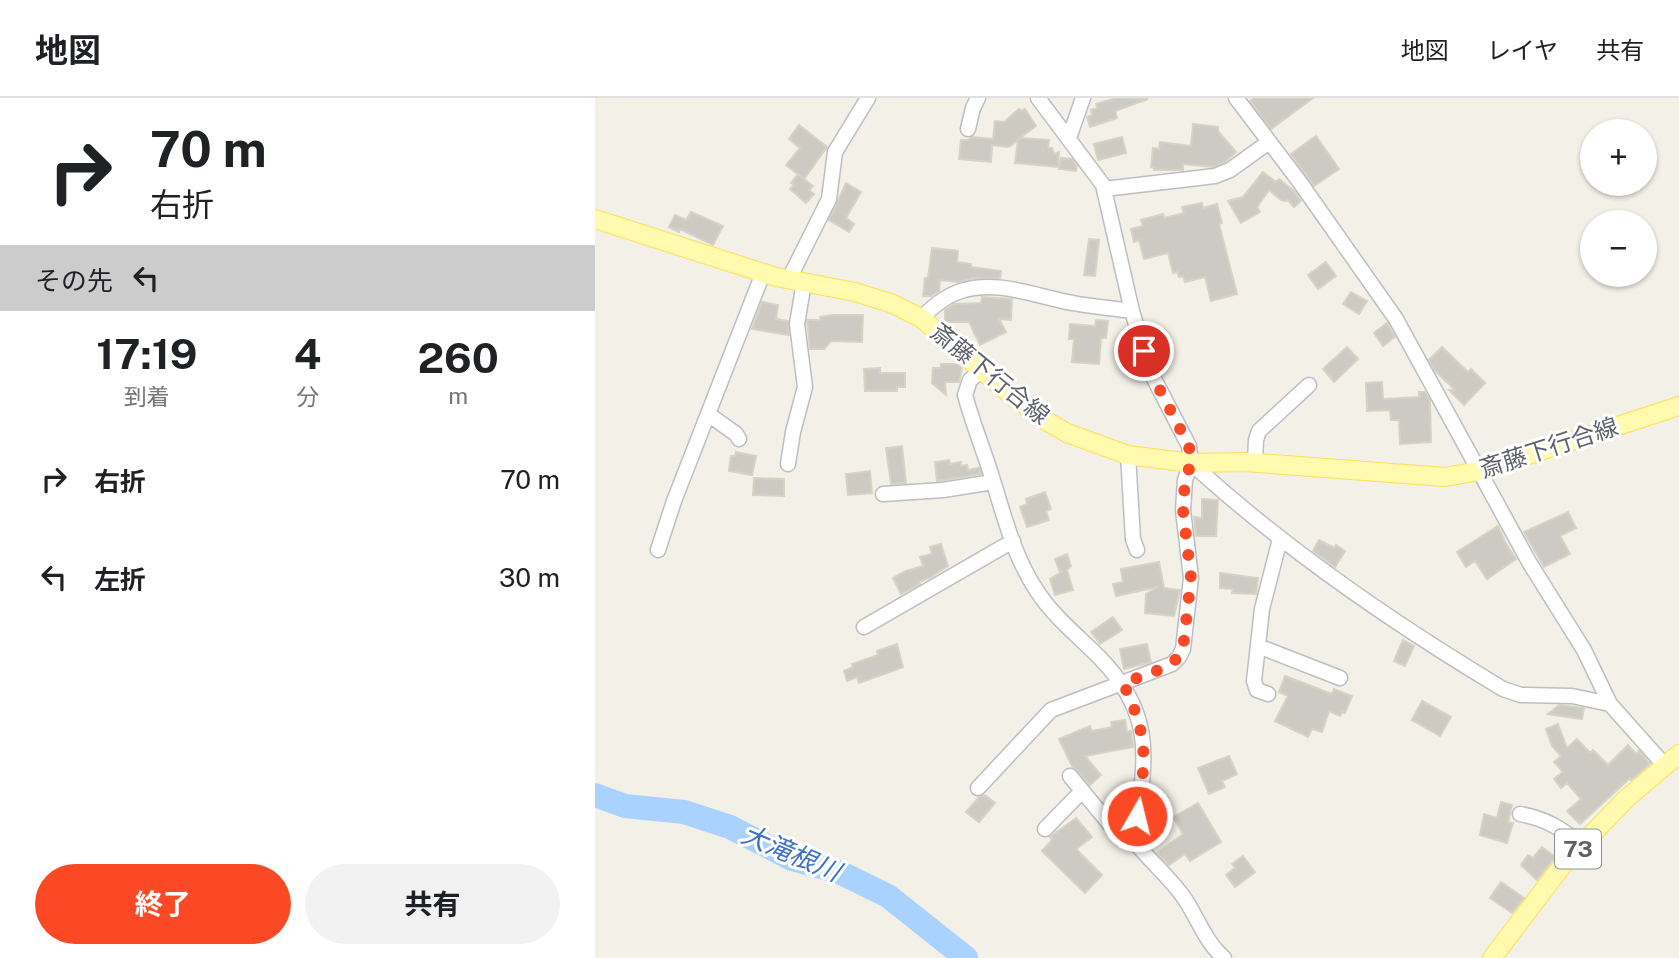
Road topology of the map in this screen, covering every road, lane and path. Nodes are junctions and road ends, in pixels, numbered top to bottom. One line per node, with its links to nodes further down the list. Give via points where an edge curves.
1 (868, 98): 12 (street, via 835,152 829,199)
2 (978, 98): 6 (street)
3 (1038, 98): 7 (street)
4 (1083, 98): 7 (street)
5 (1235, 98): 8 (street)
6 (968, 129)
7 (1069, 138): 9 (street)
8 (1269, 142): 9 (street, via 1215,176); 24 (street, via 1396,319)
9 (1104, 189): 13 (street)
10 (595, 219): 11 (main road, 斎藤下行合線)
11 (763, 272): 12 (main road, 斎藤下行合線); 18 (street)
12 (797, 281): 14 (main road, 斎藤下行合線, via 855,292); 23 (street, via 805,387)
13 (1132, 311): 14 (street, via 976,287 942,300); 21 (street, via 1150,371 1189,446)
14 (921, 317): 15 (main road, 斎藤下行合線)
15 (982, 370): 20 (main road, 斎藤下行合線, via 1023,405 1067,433); 25 (street, via 970,380 965,395)
16 (1309, 385): 22 (street, via 1259,430)
17 (1679, 406): 24 (main road, 斎藤下行合線)
18 (708, 414): 19 (street); 29 (street)
19 (739, 439)
20 (1128, 455): 21 (main road, 斎藤下行合線); 30 (street)
21 (1191, 463): 22 (main road, 斎藤下行合線); 27 (street); 34 (street, via 1183,510 1191,578 1183,649 1172,664)
22 (1255, 463): 24 (main road, 斎藤下行合線, via 1445,477)
23 (788, 464)
24 (1479, 471): 36 (street, via 1584,650)
25 (993, 482): 26 (street); 28 (street)
26 (883, 494)
27 (1280, 538): 32 (street); 36 (street, via 1371,606 1503,689)
28 (1013, 541): 31 (street); 34 (street, via 1037,592)
29 (658, 550)
30 (1137, 550)
31 (864, 627)
32 (1258, 646): 33 (street); 35 (street, via 1254,686)
33 (1340, 678)
34 (1123, 683): 39 (street, via 1051,710); 43 (street, via 1143,734 1145,764)
35 (1268, 694)
36 (1610, 704): 37 (street)
37 (1672, 760): 44 (main road, 73)
38 (1070, 776): 40 (street)
39 (978, 788)
40 (1082, 791): 42 (street); 43 (street, via 1122,839)
41 (1520, 814): 44 (street, via 1555,824)
42 (1045, 829)
43 (1135, 842): 45 (street, via 1179,892 1213,949)
44 (1582, 845): 46 (main road, 73)
45 (1224, 958)
46 (1492, 958)

